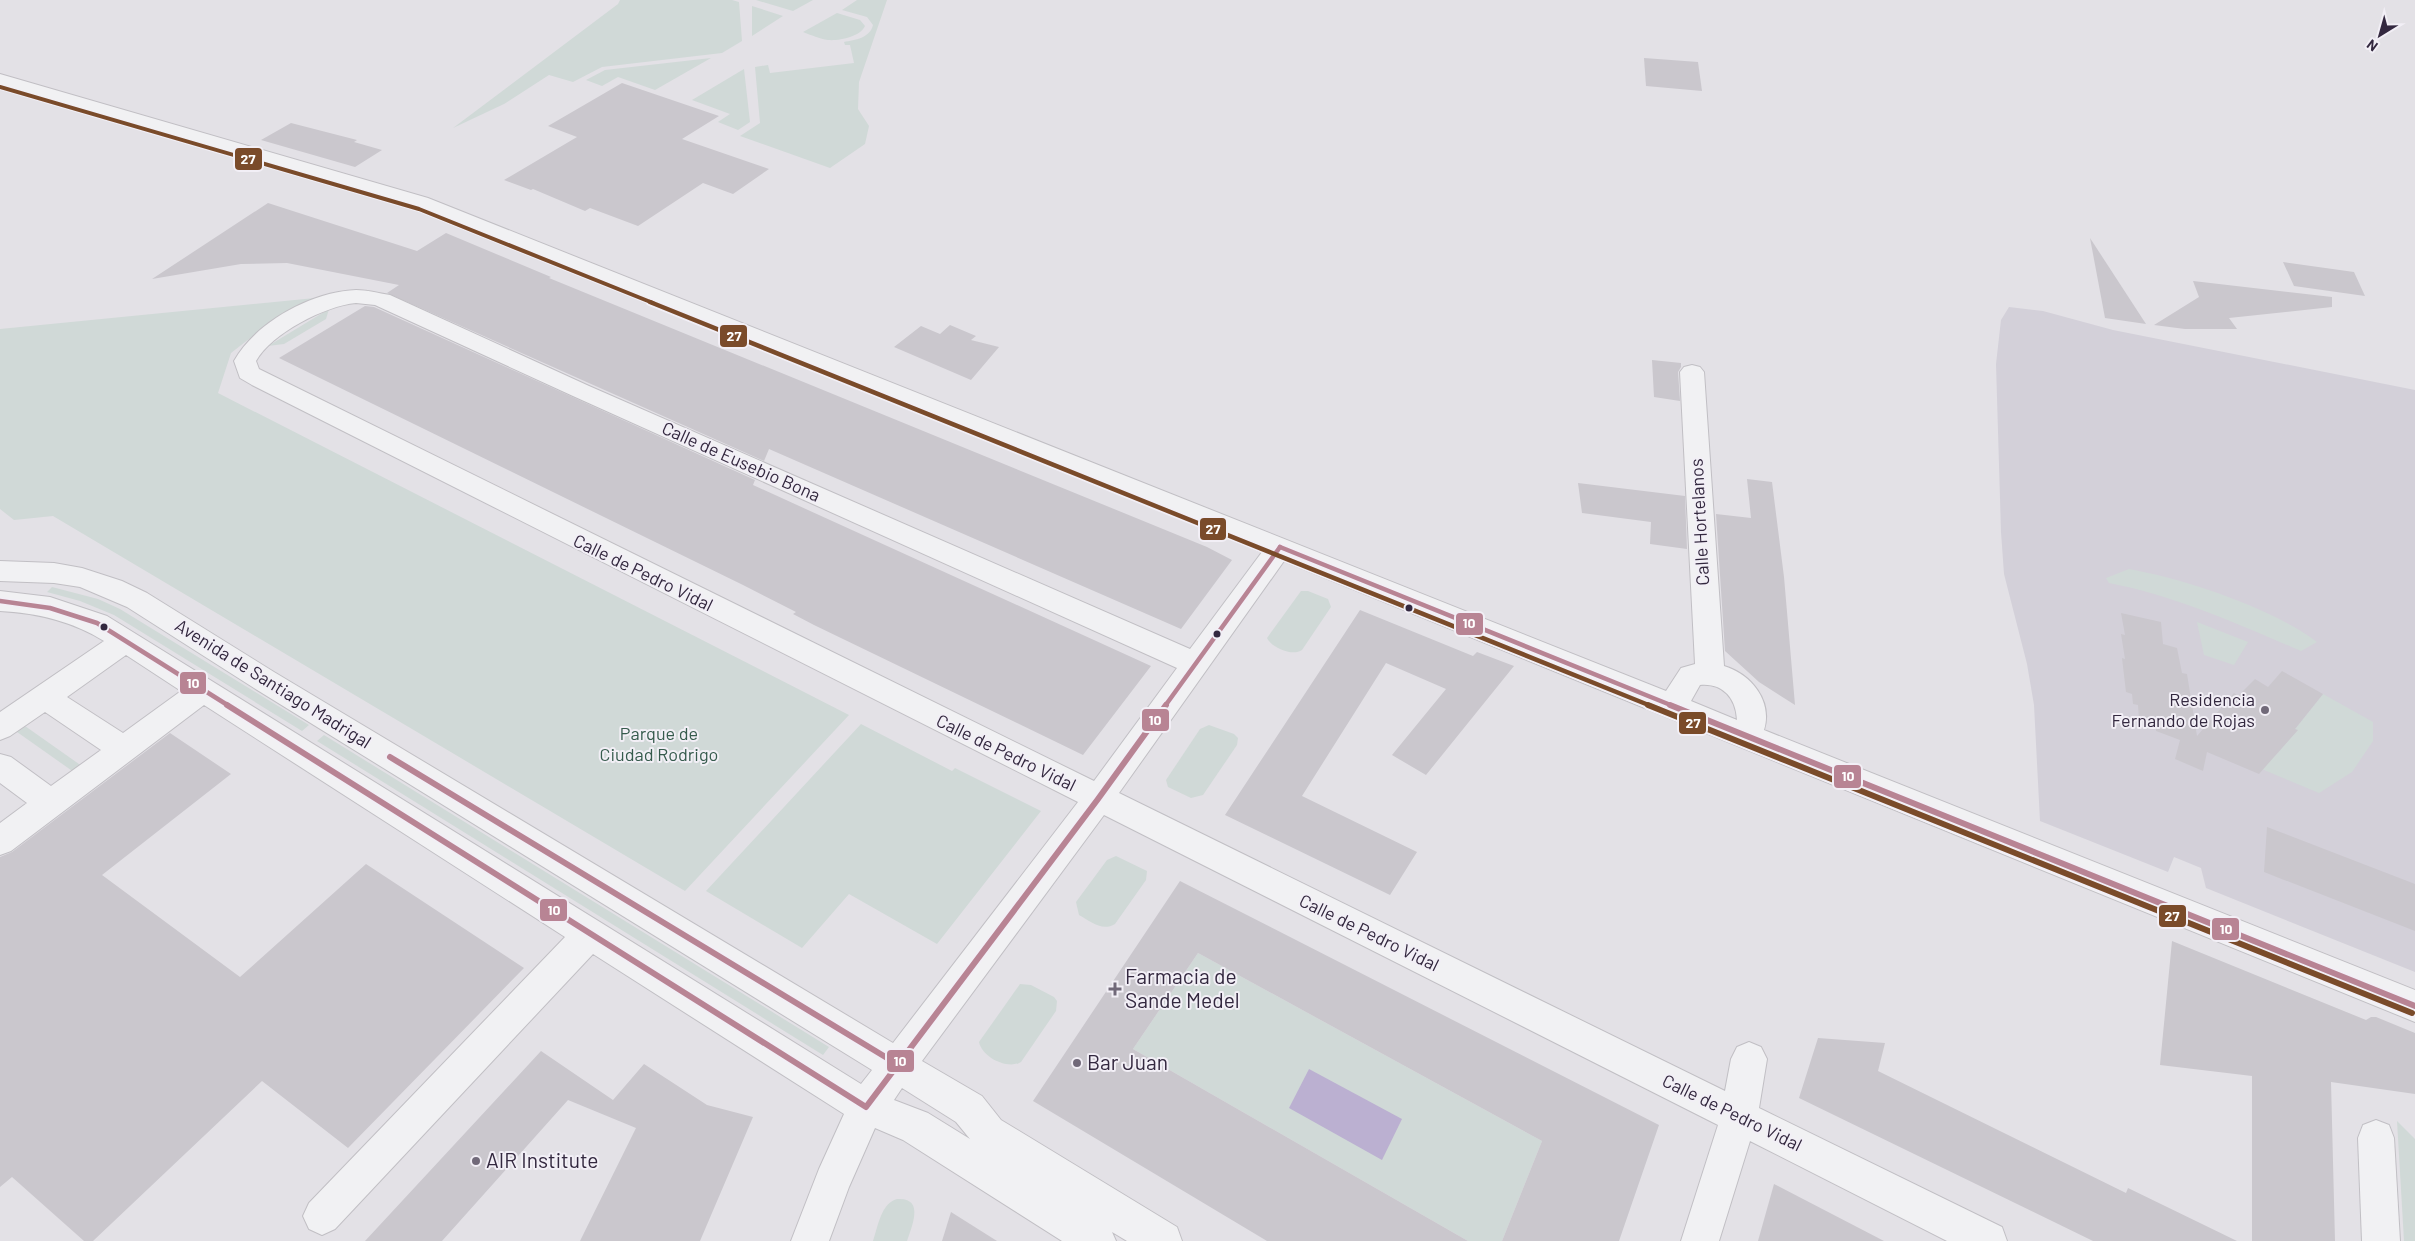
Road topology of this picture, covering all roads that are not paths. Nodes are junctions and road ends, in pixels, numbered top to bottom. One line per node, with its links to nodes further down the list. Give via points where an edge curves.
1 (0, 79): 4 (street, via 421,202)
2 (285, 325): 8 (street, Calle de Eusebio Bona, via 342,298 382,300); 17 (street, Calle de Pedro Vidal, via 251,349 244,361 248,373)
3 (1692, 372): 9 (street, Calle Hortelanos)
4 (1280, 547): 8 (street); 12 (street)
5 (0, 571): 23 (street, Avenida de Santiago Madrigal, via 54,573 82,578 138,600)
6 (0, 601): 7 (street, via 25,602 75,614 97,623)
7 (125, 641): 10 (street); 11 (street)
8 (1196, 664): 17 (street)
9 (1710, 672): 12 (street, via 1691,676 1680,691); 14 (street, via 1728,677 1747,695 1752,720)
10 (203, 690): 15 (street); 20 (street)
11 (46, 697): 13 (street); 15 (street)
12 (1675, 707): 14 (street)
13 (0, 728)
14 (1748, 736): 21 (street)
15 (123, 749): 18 (street)
16 (0, 766): 18 (street)
17 (1098, 799): 23 (street); 25 (street, Calle de Pedro Vidal)
18 (50, 803): 19 (street)
19 (0, 841)
20 (590, 934): 24 (street); 27 (street)
21 (2415, 1006)
22 (1748, 1059): 25 (street)
23 (896, 1064): 24 (street); 30 (street, Avenida de Santiago Madrigal, via 969,1109 988,1133)
24 (866, 1107): 28 (street); 29 (street, via 914,1126)
25 (1738, 1116): 31 (street); 32 (street, Calle de Pedro Vidal)
26 (2376, 1138): 33 (street)
27 (322, 1216)
28 (810, 1241)
29 (1097, 1241)
30 (1164, 1241)
31 (1700, 1241)
32 (1988, 1241)
33 (2381, 1241)

